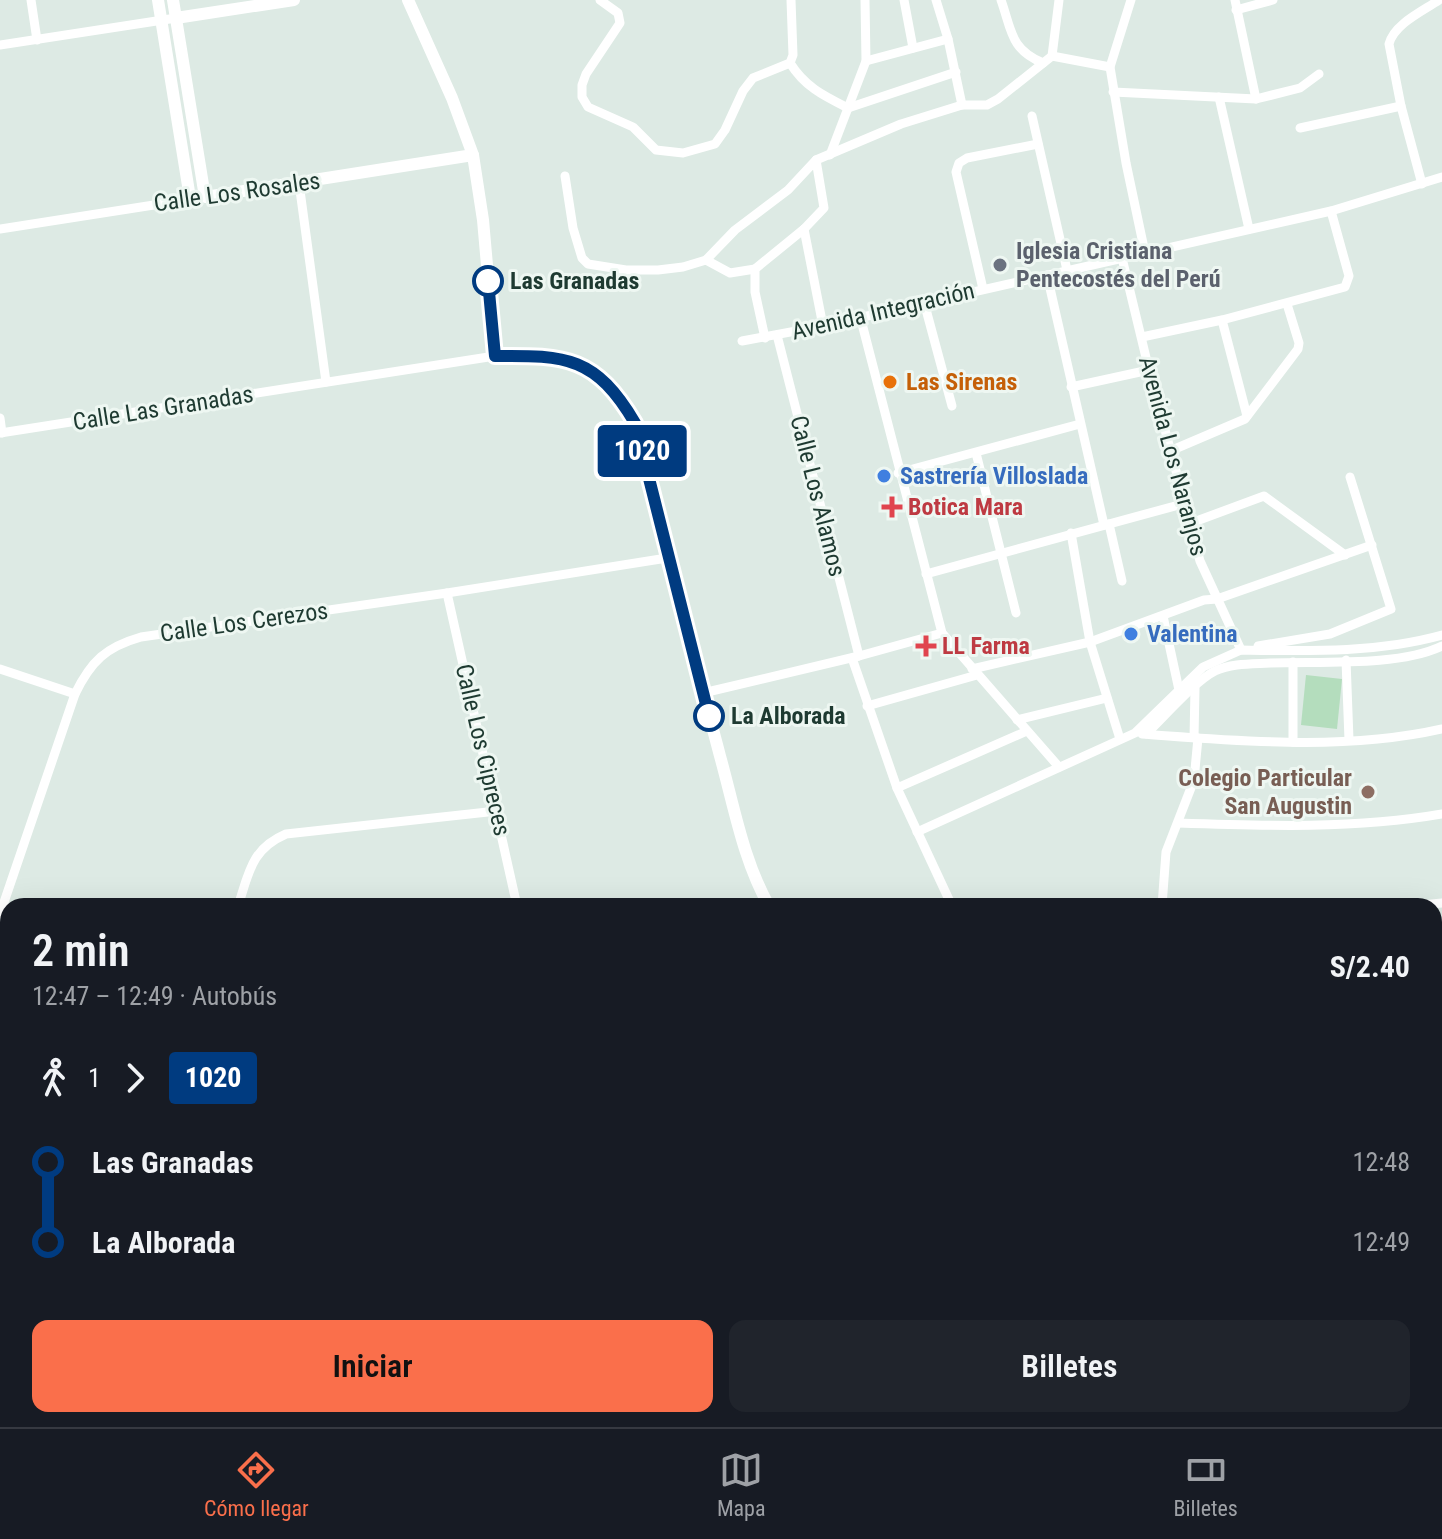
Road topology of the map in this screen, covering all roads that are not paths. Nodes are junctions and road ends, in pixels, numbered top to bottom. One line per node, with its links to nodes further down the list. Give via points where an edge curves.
1 (31, 0): 20 (street)
2 (158, 0): 18 (street)
3 (173, 0): 17 (street)
4 (294, 0): 17 (street)
5 (408, 0): 38 (street)
6 (600, 0): 25 (street, via 618,13 620,23 586,74 582,97 598,113 633,127 656,150 683,153 715,144 753,78)
7 (791, 0): 25 (street)
8 (865, 0): 24 (street)
9 (904, 0): 22 (street)
10 (936, 0): 19 (street)
11 (1001, 0): 23 (street, via 1017,46 1025,55)
12 (1059, 0): 23 (street)
13 (1131, 0): 26 (street)
14 (1273, 0): 16 (street)
15 (1439, 0): 33 (street, via 1391,38)
16 (1236, 5): 31 (street)
17 (176, 18): 18 (street); 45 (street)
18 (161, 20): 20 (street); 46 (street)
19 (948, 39): 22 (street); 27 (street)
20 (37, 40): 21 (street)
21 (0, 45)
22 (913, 48): 24 (street)
23 (1048, 60): 26 (street); 32 (street, via 987,105)
24 (866, 61): 34 (street)
25 (790, 63): 34 (street, via 813,90)
26 (1110, 67): 29 (street)
27 (956, 72): 32 (street); 34 (street)
28 (1319, 74): 31 (street, via 1300,88)
29 (1113, 92): 30 (street); 51 (street)
30 (1219, 97): 31 (street); 50 (street)
31 (1256, 99)
32 (962, 105): 39 (street)
33 (1401, 106): 36 (street); 44 (street)
34 (848, 108): 39 (street)
35 (1032, 116): 37 (street)
36 (1300, 128)
37 (1038, 144): 55 (street); 57 (street, via 959,163 956,172)
38 (473, 155): 43 (street, Calle Los Rosales); 67 (street)
39 (830, 155): 40 (street)
40 (816, 160): 49 (street, via 825,206); 53 (street)
41 (565, 176): 53 (street, via 573,228 588,264 658,270)
42 (1442, 177): 44 (street, Avenida Integración)
43 (299, 183): 45 (street, Calle Los Rosales); 69 (street)
44 (1422, 184): 47 (street, Avenida Integración)
45 (205, 197): 46 (street, Calle Los Rosales)
46 (190, 198): 48 (street, Calle Los Rosales)
47 (1331, 211): 50 (street, Avenida Integración); 59 (street, via 1344,252 1347,285)
48 (0, 229)
49 (804, 229): 54 (street); 62 (street)
50 (1249, 229): 51 (street, Avenida Integración)
51 (1145, 253): 52 (street, Avenida Integración)
52 (1122, 258): 55 (street, Avenida Integración); 64 (street, Avenida Los Naranjos)
53 (706, 260): 54 (street, via 730,273)
54 (755, 269): 65 (street)
55 (1067, 270): 56 (street, Avenida Integración)
56 (1047, 275): 57 (street, Avenida Integración); 70 (street)
57 (983, 289): 58 (street, Avenida Integración)
58 (924, 302): 60 (street, Avenida Integración); 71 (street)
59 (1287, 304): 61 (street); 72 (street, via 1298,349)
60 (860, 316): 62 (street, Avenida Integración); 78 (street)
61 (1222, 320): 64 (street); 72 (street)
62 (823, 326): 63 (street, Avenida Integración)
63 (777, 335): 65 (street, Avenida Integración); 99 (street, Calle Los Alamos)
64 (1142, 337): 68 (street, Avenida Los Naranjos)
65 (765, 338): 66 (street, Avenida Integración)
66 (742, 341)
67 (495, 356): 69 (street, Calle Las Granadas); 87 (street, via 557,357 581,364 621,400 635,423)
68 (1149, 370): 70 (street); 76 (street, Avenida Los Naranjos)
69 (326, 382): 75 (street, Calle Las Granadas)
70 (1071, 387): 74 (street)
71 (952, 406)
72 (1247, 416): 76 (street)
73 (0, 418): 75 (street)
74 (1080, 424): 77 (street); 82 (street)
75 (1, 433)
76 (1170, 451): 80 (street, Avenida Los Naranjos)
77 (976, 453): 78 (street); 85 (street)
78 (898, 473): 88 (street)
79 (1350, 477): 84 (street)
80 (1186, 503): 81 (street, Avenida Los Naranjos); 82 (street)
81 (1191, 523): 86 (street, via 1264,496); 91 (street, Avenida Los Naranjos)
82 (1107, 524): 83 (street); 89 (street)
83 (1071, 533): 85 (street); 96 (street)
84 (1372, 545): 86 (street); 98 (street, via 1390,612 1330,634)
85 (1000, 555): 88 (street); 92 (street)
86 (1345, 555): 91 (street)
87 (667, 558): 90 (street, Calle Los Cerezos); 106 (street)
88 (926, 574): 94 (street)
89 (1122, 581)
90 (447, 593): 107 (street, Calle Los Cerezos, via 141,637 118,644 97,659); 120 (street, Calle Los Cipreces)
91 (1217, 599): 93 (street); 98 (street, Avenida Los Naranjos)
92 (1016, 613)
93 (1163, 616): 96 (street); 105 (street)
94 (942, 633): 99 (street); 103 (street)
95 (1442, 635): 98 (street, via 1379,648)
96 (1090, 642): 103 (street); 108 (street)
97 (1442, 646): 100 (street, via 1386,661)
98 (1242, 650): 105 (street, via 1208,663)
99 (856, 657): 106 (street); 109 (street, Calle Los Alamos)
100 (1346, 660): 101 (street); 116 (street)
101 (1293, 662): 104 (street, via 1226,667); 117 (street)
102 (0, 669): 107 (street)
103 (974, 672): 109 (street); 110 (street)
104 (1195, 688): 113 (street); 114 (street)
105 (1179, 690): 113 (street)
106 (703, 693): 127 (street, via 751,869)
107 (75, 694): 124 (street, Calle Los Cerezos)
108 (1107, 698): 110 (street); 115 (street)
109 (867, 706): 119 (street, Calle Los Alamos)
110 (1017, 720): 112 (street)
111 (1442, 729): 116 (street, via 1405,738)
112 (1027, 731): 118 (street); 119 (street)
113 (1140, 733): 114 (street); 115 (street)
114 (1196, 738): 117 (street); 122 (street, via 1194,780)
115 (1120, 739): 118 (street)
116 (1349, 740): 117 (street)
117 (1293, 742)
118 (1059, 767): 123 (street)
119 (897, 788): 123 (street, Calle Los Alamos)
120 (497, 811): 125 (street, via 286,834 258,852); 126 (street, Calle Los Cipreces)
121 (1442, 814): 122 (street, via 1287,826)
122 (1178, 823): 129 (street, via 1166,852)
123 (917, 832): 128 (street, Calle Los Alamos)
124 (5, 898)
125 (241, 898)
126 (515, 898)
127 (765, 898)
128 (948, 898)
129 (1163, 898)

